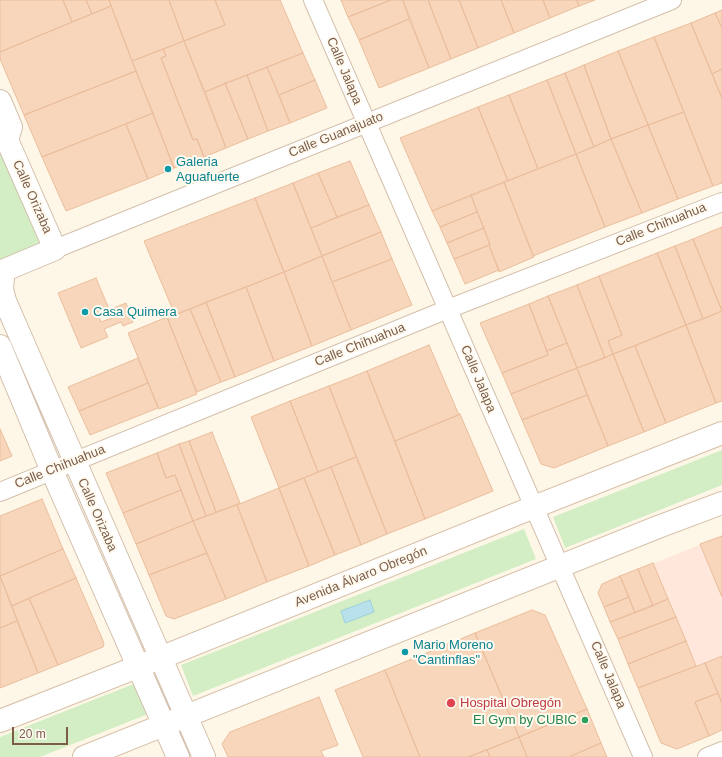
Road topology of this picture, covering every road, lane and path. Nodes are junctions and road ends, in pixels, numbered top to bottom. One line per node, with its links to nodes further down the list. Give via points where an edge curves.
1 (314, 0): 4 (street, Calle Jalapa)
2 (672, 0): 4 (street, Calle Guanajuato)
3 (0, 100): 6 (main road, Calle Orizaba, via 12,127 7,140)
4 (366, 122): 6 (street, Calle Guanajuato); 8 (street, Calle Jalapa)
5 (722, 202): 8 (street, Calle Chihuahua)
6 (55, 249): 7 (main road, Calle Guanajuato)
7 (3, 271): 11 (main road, Calle Orizaba, via 2,289 5,301)
8 (448, 309): 11 (street, Calle Chihuahua); 15 (street, Calle Jalapa)
9 (0, 346): 12 (main road, Calle Orizaba)
10 (722, 433): 15 (main road, Avenida Álvaro Obregón)
11 (74, 461): 12 (street, Calle Chihuahua); 17 (main road, Calle Orizaba)
12 (52, 471): 13 (street, Calle Chihuahua); 18 (main road, Calle Orizaba)
13 (0, 492)
14 (722, 503): 16 (main road)
15 (534, 507): 16 (street, Calle Jalapa); 17 (main road, Avenida Álvaro Obregón)
16 (560, 566): 19 (main road); 26 (street, Calle Jalapa)
17 (160, 658): 18 (main road, Avenida Álvaro Obregón); 19 (main road, Calle Orizaba)
18 (138, 667): 20 (main road, Avenida Álvaro Obregón); 21 (main road, Calle Orizaba)
19 (186, 716): 21 (main road); 25 (main road, Calle Orizaba)
20 (0, 721)
21 (164, 725): 23 (main road); 24 (main road, Calle Orizaba)
22 (722, 751): 27 (street)
23 (84, 757)
24 (178, 757)
25 (204, 757)
26 (643, 757)
27 (707, 757)

